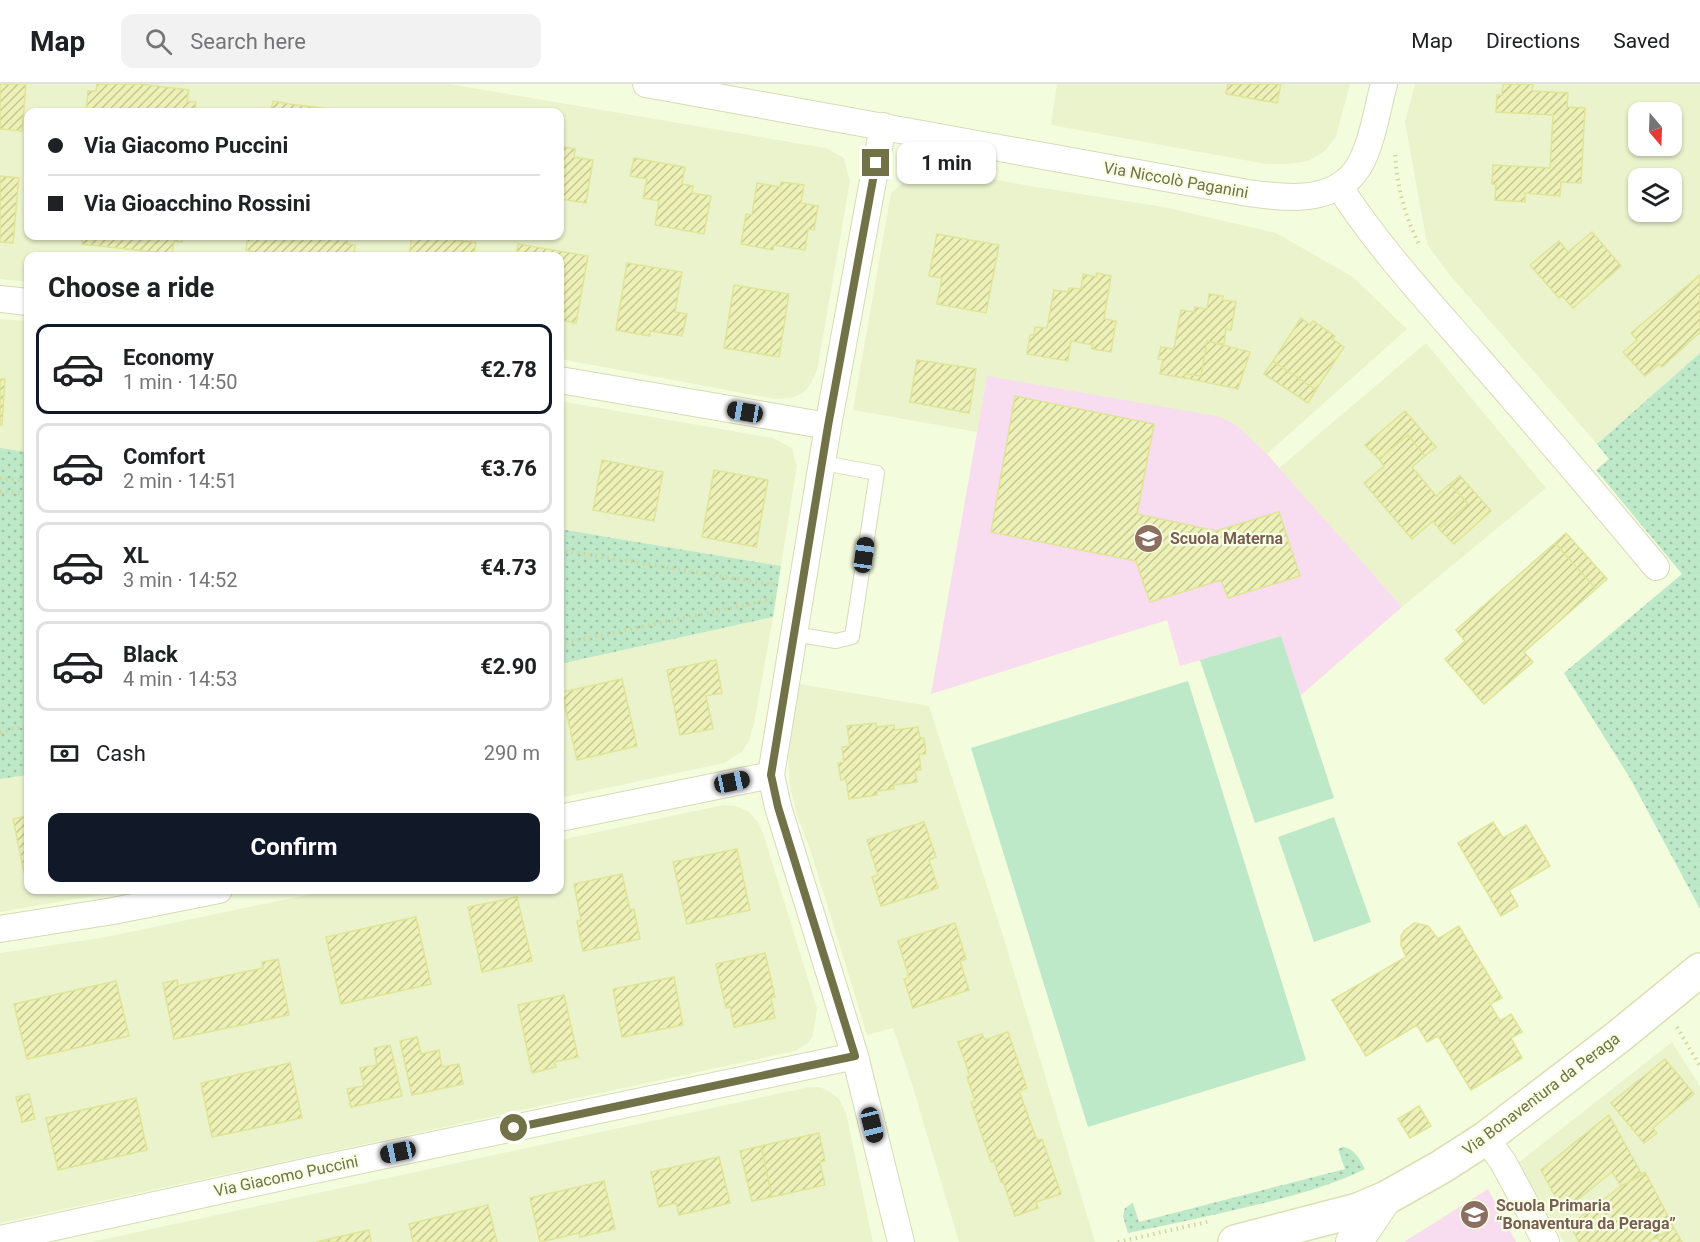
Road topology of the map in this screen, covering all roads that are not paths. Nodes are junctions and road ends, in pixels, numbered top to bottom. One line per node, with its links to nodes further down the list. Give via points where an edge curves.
1 (645, 84): 3 (street, Via Niccolò Paganini)
2 (1383, 84): 4 (street, via 1365,153 1356,171)
3 (883, 126): 4 (street, Via Niccolò Paganini, via 1277,197 1301,197); 8 (street)
4 (1339, 186): 10 (street, via 1423,295)
5 (0, 299): 6 (street)
6 (24, 302)
7 (564, 381): 8 (street)
8 (828, 426): 9 (street)
9 (823, 463): 11 (street); 11 (lane, via 877,473 852,637 836,641)
10 (1656, 567)
11 (794, 634): 12 (street)
12 (771, 775): 13 (street); 17 (street)
13 (564, 817)
14 (199, 894): 15 (street)
15 (0, 929)
16 (1700, 970): 18 (main road, Via Bonaventura da Peraga)
17 (855, 1056): 20 (street, Via Giacomo Puccini); 22 (street)
18 (1486, 1138): 19 (main road, Via Bonaventura da Peraga); 24 (street)
19 (1386, 1198): 21 (main road, Via Bonaventura da Peraga, via 1358,1210); 23 (street)
20 (0, 1239)
21 (1253, 1240)
22 (902, 1242)
23 (1352, 1242)
24 (1546, 1242)

